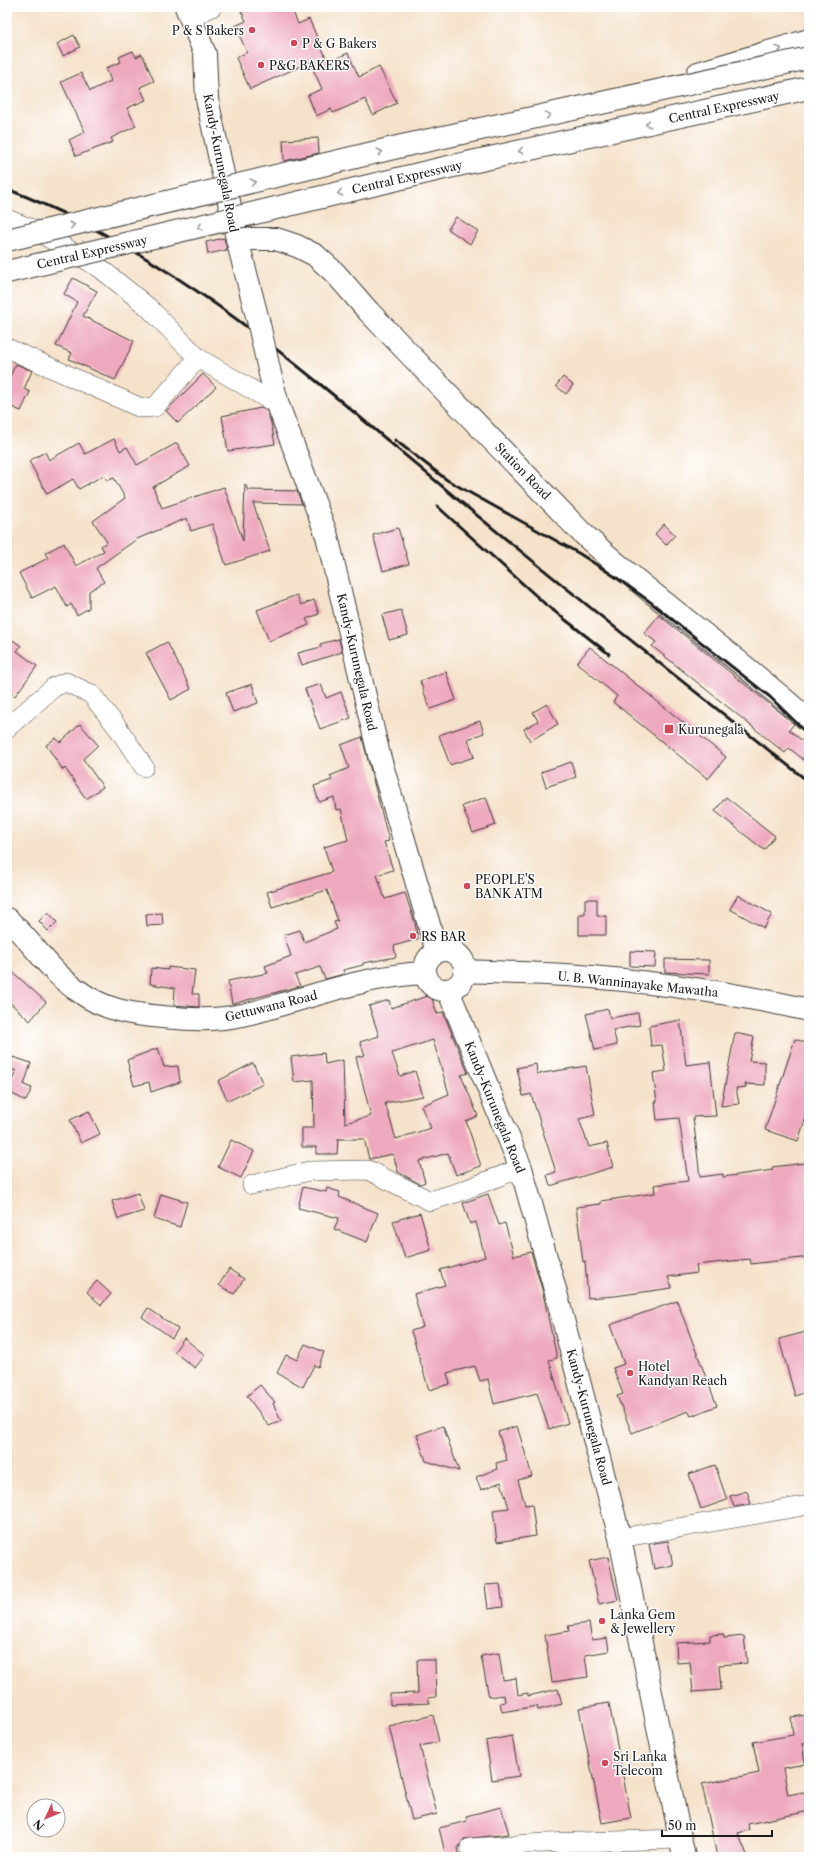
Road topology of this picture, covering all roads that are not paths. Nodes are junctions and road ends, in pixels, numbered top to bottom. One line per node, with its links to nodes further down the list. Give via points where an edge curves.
1 (212, 7): 2 (street)
2 (189, 12): 8 (main road, Kandy-Kurunegala Road, via 204,54 207,99)
3 (809, 40): 6 (main road, one-way to 3)
4 (809, 58): 6 (main road, bridge)
5 (809, 88): 10 (main road, Central Expressway, one-way to 10, bridge, via 444,168)
6 (594, 105): 9 (main road, one-way to 6, bridge, via 394,148)
7 (7, 219): 12 (street, via 35,230 100,268 148,307)
8 (237, 239): 13 (main road, Kandy-Kurunegala Road, bridge); 14 (main road, Station Road, via 276,239 315,255 579,530 615,563 772,688)
9 (7, 240)
10 (7, 272)
11 (7, 348): 12 (street, via 141,408 155,407)
12 (198, 358): 13 (street)
13 (278, 405): 18 (main road, Kandy-Kurunegala Road, via 327,536 379,755)
14 (809, 721)
15 (7, 728): 16 (street, via 54,687 66,682 91,694)
16 (144, 767)
17 (7, 919): 20 (main road, Gettuwana Road, via 76,990 101,1004 132,1015 189,1020 238,1016 371,979 397,974)
18 (437, 952): 19 (main road, via 457,954 464,964); 20 (main road, via 428,960)
19 (465, 971): 21 (main road, via 460,984); 22 (main road, U. B. Wanninayake Mawatha, via 579,976 683,986)
20 (425, 973): 21 (main road, via 432,985)
21 (448, 990): 23 (main road, Kandy-Kurunegala Road)
22 (809, 1010)
23 (521, 1168): 24 (street, via 430,1201 368,1170 309,1171); 26 (main road, Kandy-Kurunegala Road)
24 (252, 1185)
25 (809, 1504): 26 (street)
26 (620, 1538): 28 (main road, Kandy-Kurunegala Road)
27 (470, 1848): 28 (street, via 545,1843)
28 (682, 1848)

